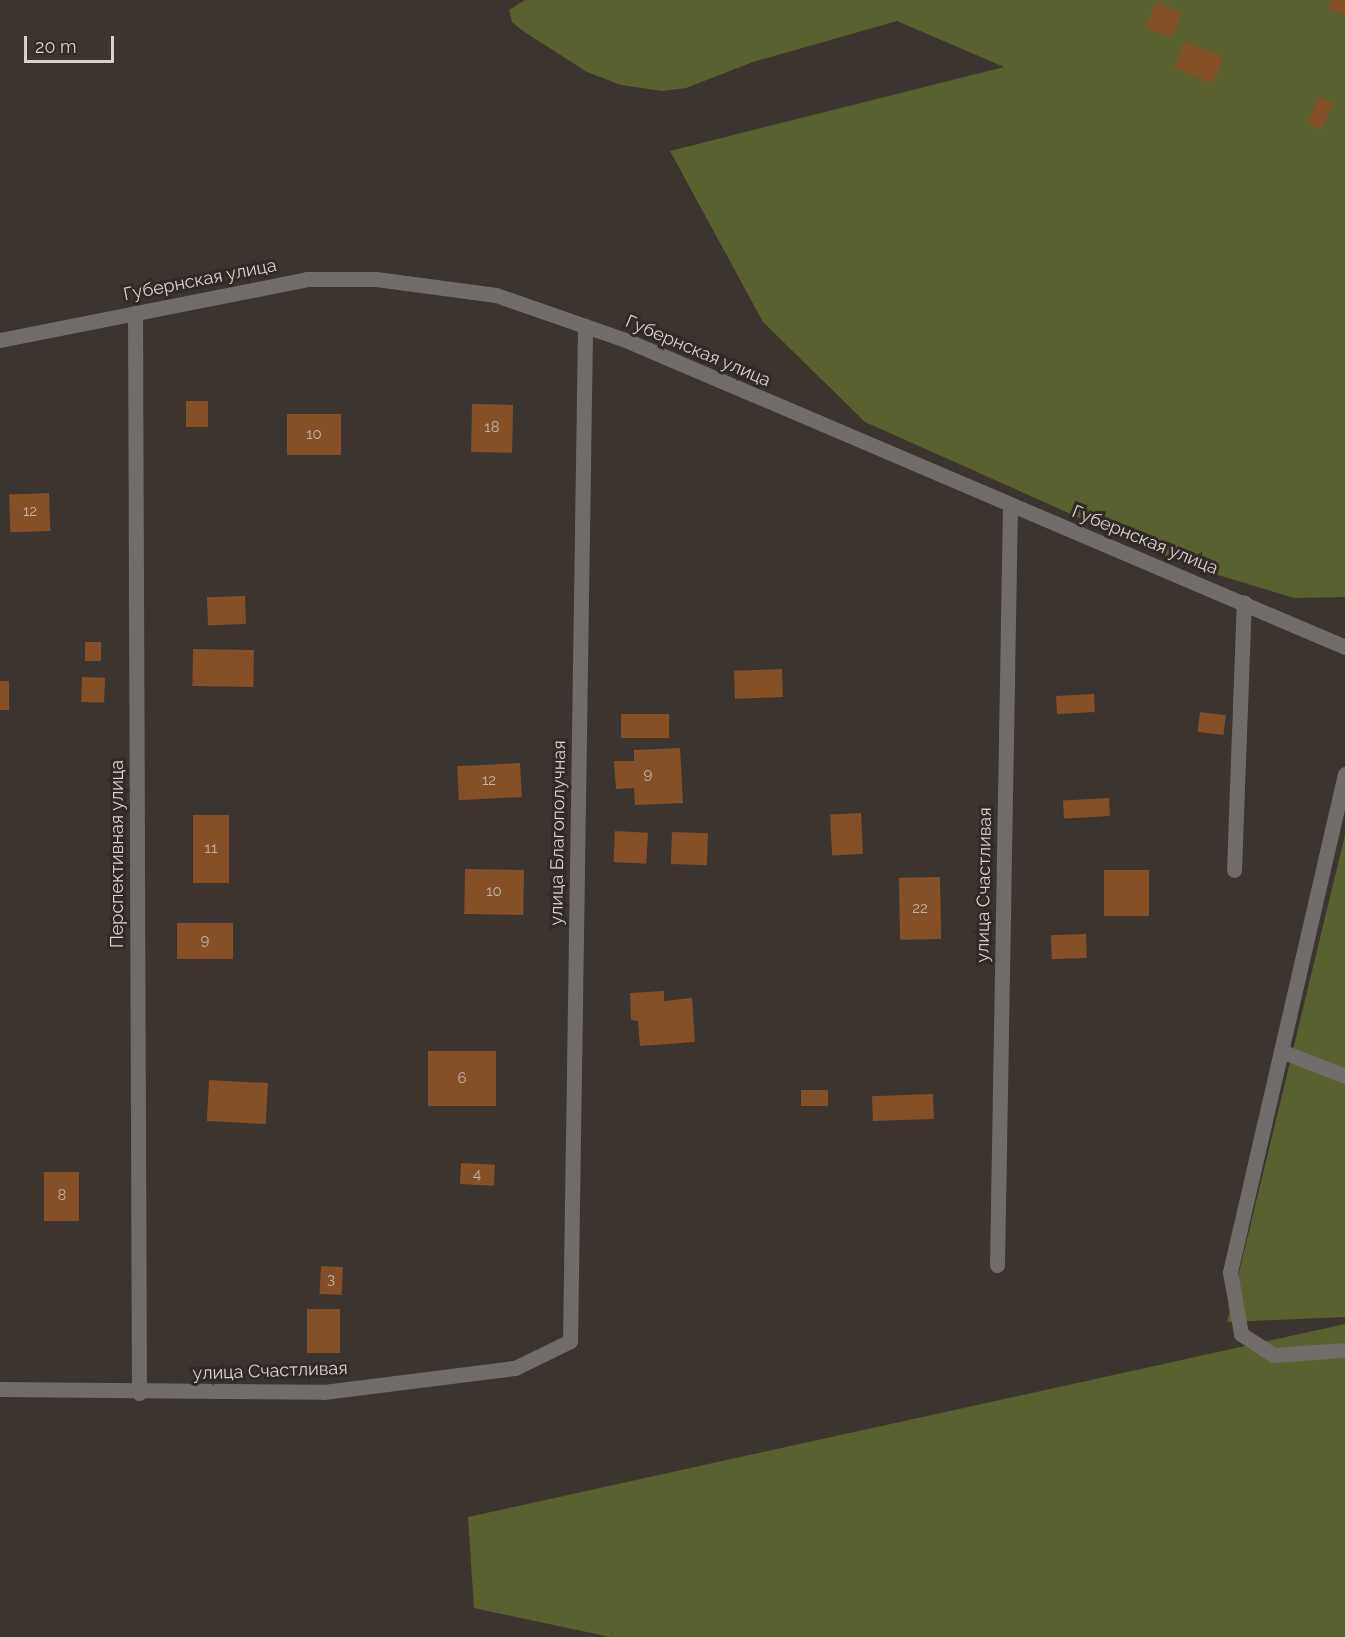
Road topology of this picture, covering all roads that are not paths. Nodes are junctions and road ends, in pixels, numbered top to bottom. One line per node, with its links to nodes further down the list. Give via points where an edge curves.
1 (135, 314): 2 (street, Губернская улица, via 307,279 376,279 496,295); 3 (street, Губернская улица); 15 (street, Перспективная улица)
2 (585, 326): 4 (street, Губернская улица); 12 (street, улица Благополучная)
3 (0, 340)
4 (1010, 506): 5 (street, Губернская улица); 11 (street, улица Счастливая)
5 (1244, 602): 6 (street, Губернская улица); 8 (street)
6 (1345, 647)
7 (1345, 774): 9 (street)
8 (1234, 870)
9 (1281, 1051): 10 (street); 13 (street, via 1230,1272 1241,1334 1273,1355)
10 (1345, 1076)
11 (997, 1265)
12 (570, 1341): 15 (street, улица Счастливая, via 515,1368 324,1392)
13 (1345, 1350)
14 (0, 1389): 15 (street, улица Счастливая)
15 (139, 1394)

